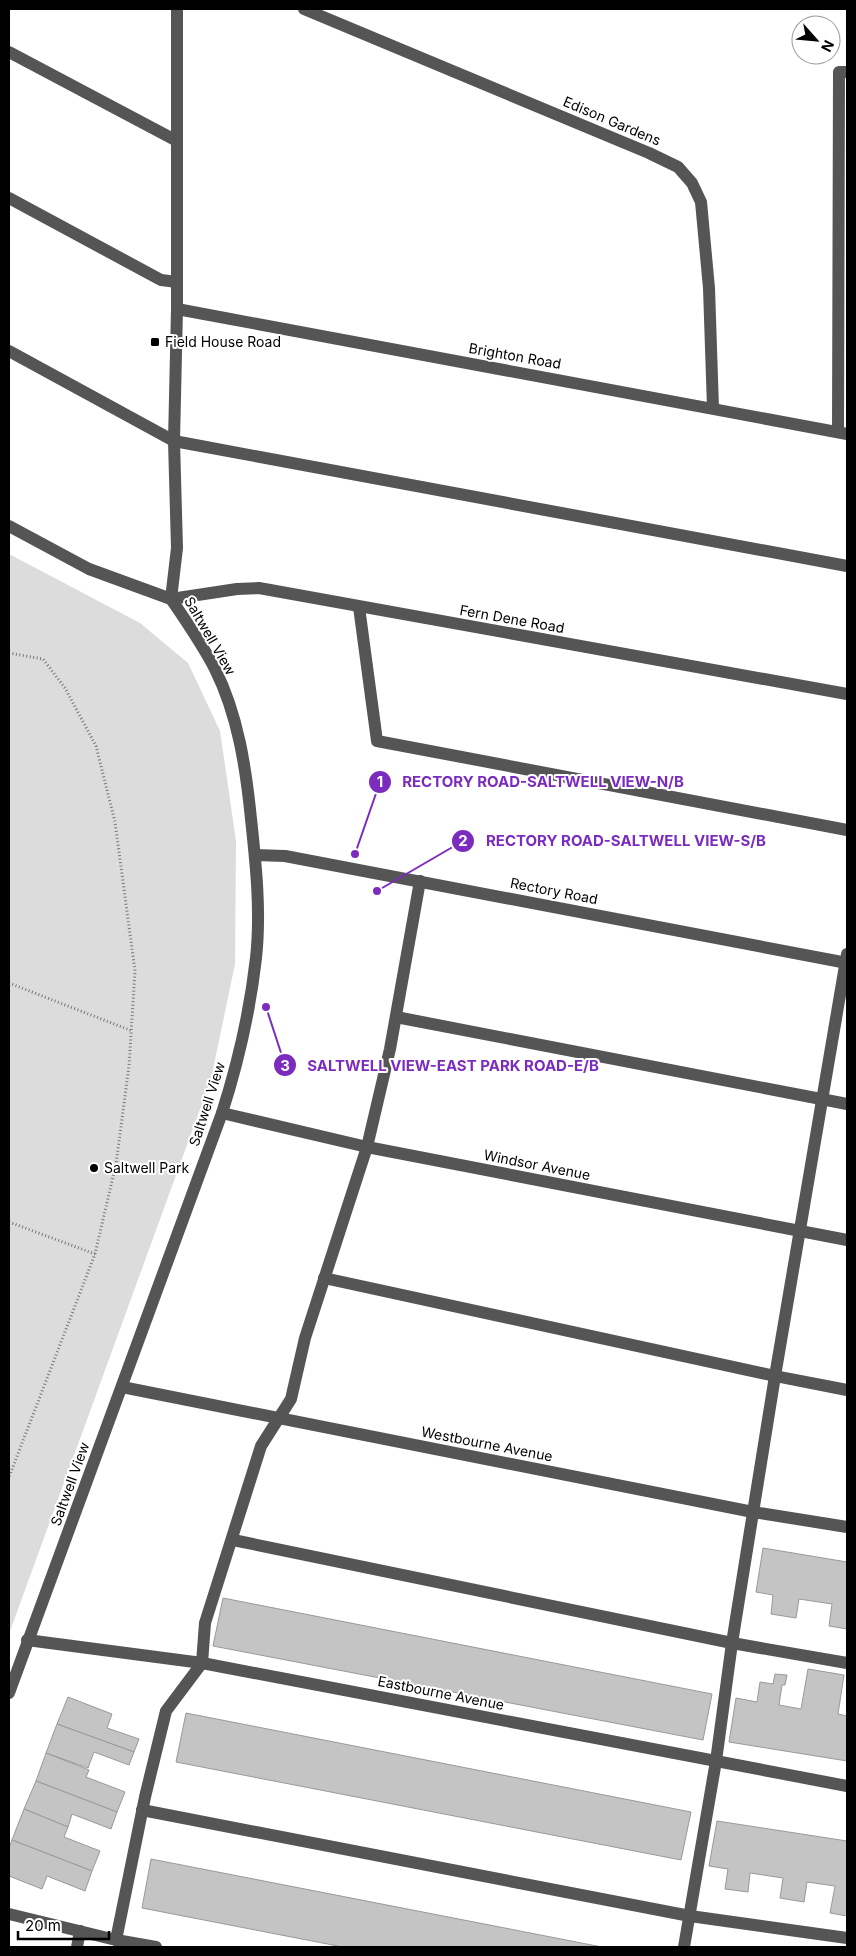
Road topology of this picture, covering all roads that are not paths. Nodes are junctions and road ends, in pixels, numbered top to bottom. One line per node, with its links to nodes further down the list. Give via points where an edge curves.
1 (177, 9): 5 (street)
2 (304, 9): 10 (street, Edison Gardens, via 678,167 692,183 701,202 709,288)
3 (9, 52): 5 (street)
4 (847, 72): 11 (street, via 839,72)
5 (177, 141): 7 (street)
6 (9, 198): 7 (street, via 160,280)
7 (177, 282): 8 (street)
8 (177, 309): 10 (street, Brighton Road); 12 (street)
9 (9, 351): 12 (street)
10 (713, 408): 11 (street, Brighton Road)
11 (843, 433)
12 (174, 441): 14 (street); 15 (street, via 177,548)
13 (9, 526): 15 (street, via 89,569)
14 (847, 566)
15 (171, 598): 16 (street, Fern Dene Road, via 259,588); 19 (street, Saltwell View, via 215,670 229,707 247,777)
16 (359, 607): 17 (street, Fern Dene Road); 18 (street, via 377,741)
17 (847, 694)
18 (847, 830)
19 (255, 855): 20 (street, Rectory Road, via 285,856); 25 (street, Saltwell View, via 255,966 249,1010)
20 (420, 881): 21 (street, Rectory Road); 22 (street)
21 (847, 960): 23 (street)
22 (396, 1017): 23 (street); 26 (street)
23 (822, 1099): 24 (street); 27 (street)
24 (847, 1104)
25 (222, 1113): 26 (street, Windsor Avenue); 31 (street, Saltwell View)
26 (367, 1147): 27 (street, Windsor Avenue); 29 (street)
27 (801, 1232): 28 (street, Windsor Avenue); 30 (street)
28 (847, 1240)
29 (324, 1278): 30 (street); 33 (street, via 305,1338 291,1399)
30 (775, 1376): 32 (street); 34 (street)
31 (122, 1387): 33 (street, Westbourne Avenue); 37 (street, Saltwell View)
32 (847, 1390)
33 (279, 1418): 34 (street, Westbourne Avenue); 36 (street, via 261,1446)
34 (753, 1512): 35 (street, Westbourne Avenue); 38 (street)
35 (847, 1527)
36 (233, 1540): 38 (street); 40 (street, via 205,1623)
37 (27, 1640): 40 (street, Eastbourne Avenue); 41 (street, Saltwell View)
38 (732, 1643): 39 (street); 42 (street)
39 (847, 1663)
40 (202, 1664): 42 (street, Eastbourne Avenue); 44 (street, via 166,1711)
41 (9, 1694)
42 (716, 1761): 43 (street, Eastbourne Avenue); 46 (street)
43 (847, 1786)
44 (142, 1810): 46 (street); 49 (street)
45 (9, 1914): 47 (street)
46 (690, 1916): 48 (street); 52 (street)
47 (80, 1931): 49 (street); 50 (street)
48 (847, 1938)
49 (116, 1940): 51 (street)
50 (77, 1947)
51 (156, 1947)
52 (684, 1947)

